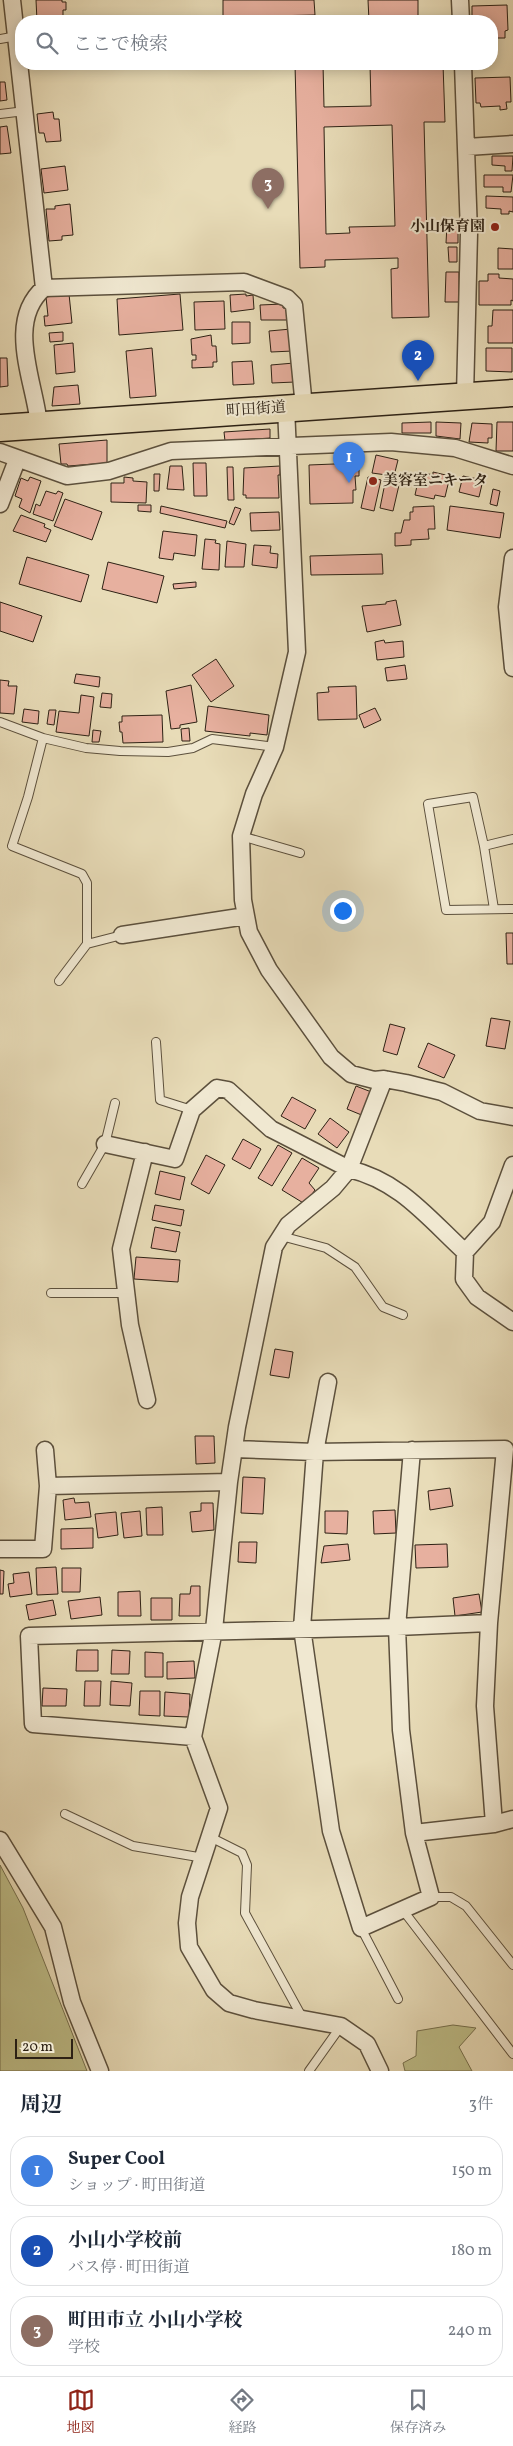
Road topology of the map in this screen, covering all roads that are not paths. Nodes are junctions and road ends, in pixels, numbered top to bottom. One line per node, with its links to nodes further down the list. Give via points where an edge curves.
1 (12, 0): 4 (street)
2 (460, 0): 3 (street)
3 (461, 15)
4 (15, 22)
5 (15, 36): 6 (lane)
6 (0, 40)
7 (21, 70): 9 (street)
8 (463, 70): 12 (street)
9 (25, 111): 10 (lane); 13 (street)
10 (0, 114)
11 (513, 144): 12 (street)
12 (467, 147): 15 (street, via 469,233)
13 (44, 288): 16 (street, via 244,282 287,298 294,305); 17 (street, via 30,307 24,329)
14 (513, 393): 15 (main road, 町田街道)
15 (465, 396): 16 (main road, 町田街道)
16 (295, 408): 17 (main road, 町田街道); 19 (street)
17 (39, 425): 18 (main road, 町田街道)
18 (0, 428)
19 (289, 447): 21 (street, via 171,451 109,471 67,476); 22 (street, via 391,442 455,448); 28 (street, via 297,652)
20 (0, 452): 21 (street)
21 (17, 460): 23 (street)
22 (513, 466)
23 (0, 504)
24 (513, 558): 25 (street, via 507,606)
25 (513, 668)
26 (0, 722): 27 (lane)
27 (44, 738): 28 (lane, via 86,748 120,751 168,752 193,748 212,739); 37 (lane, via 12,846 82,874 87,883)
28 (275, 746): 29 (street, via 254,794)
29 (242, 836): 32 (lane); 35 (street)
30 (513, 840): 31 (lane)
31 (484, 846): 33 (lane); 33 (lane, via 473,797 428,804 446,910)
32 (300, 853)
33 (494, 909): 34 (lane)
34 (513, 909)
35 (246, 916): 36 (street); 40 (street, via 249,932 269,970 331,1057 351,1074)
36 (122, 935): 37 (lane)
37 (88, 944): 38 (lane)
38 (59, 981)
39 (156, 1042): 42 (lane, via 160,1100)
40 (384, 1079): 43 (street, via 442,1092 480,1111); 47 (street)
41 (115, 1103): 44 (lane)
42 (192, 1110): 45 (street, via 176,1159); 47 (street, via 216,1088 228,1090 271,1129)
43 (513, 1117)
44 (105, 1144): 45 (street); 48 (lane)
45 (145, 1152): 52 (street, via 122,1249)
46 (513, 1165): 50 (street, via 492,1222)
47 (348, 1169): 49 (street, via 333,1188 288,1225); 50 (street, via 362,1172 404,1193)
48 (82, 1184)
49 (281, 1236): 53 (lane, via 326,1248 355,1268 383,1307); 57 (street, via 274,1247)
50 (464, 1252): 54 (street, via 464,1279 477,1297)
51 (51, 1293): 52 (lane)
52 (126, 1293): 56 (street)
53 (403, 1316)
54 (513, 1322)
55 (328, 1382): 60 (street)
56 (147, 1400)
57 (235, 1449): 60 (street); 61 (street)
58 (45, 1450): 62 (street)
59 (412, 1450): 60 (street); 64 (street, via 505,1449); 65 (street)
60 (315, 1452): 66 (street)
61 (229, 1482): 62 (street); 67 (street)
62 (48, 1486): 63 (street, via 43,1549)
63 (0, 1549)
64 (489, 1623): 65 (street); 71 (street, via 485,1706)
65 (398, 1627): 66 (street); 72 (street, via 401,1730)
66 (302, 1628): 67 (street); 78 (street, via 331,1830)
67 (214, 1630): 68 (street); 68 (street, via 29,1636 33,1724)
68 (193, 1738): 73 (street, via 219,1808)
69 (65, 1814): 75 (lane, via 133,1846)
70 (513, 1819): 71 (street)
71 (494, 1824): 72 (street)
72 (414, 1833): 76 (street)
73 (210, 1837): 75 (street); 81 (lane, via 242,1853 247,1865 245,1913)
74 (0, 1840): 84 (street, via 53,1927 72,2002)
75 (204, 1858): 81 (street, via 190,1897 186,1923 189,1947 214,1990 229,2003)
76 (431, 1897): 77 (street); 79 (lane, via 451,1897 466,1906)
77 (402, 1909): 78 (street); 83 (lane)
78 (361, 1928): 80 (lane)
79 (513, 1965)
80 (398, 1999)
81 (304, 2019): 82 (street)
82 (341, 2026): 85 (lane); 86 (street, via 367,2044)
83 (513, 2054)
84 (100, 2071)
85 (309, 2071)
86 (380, 2071)

